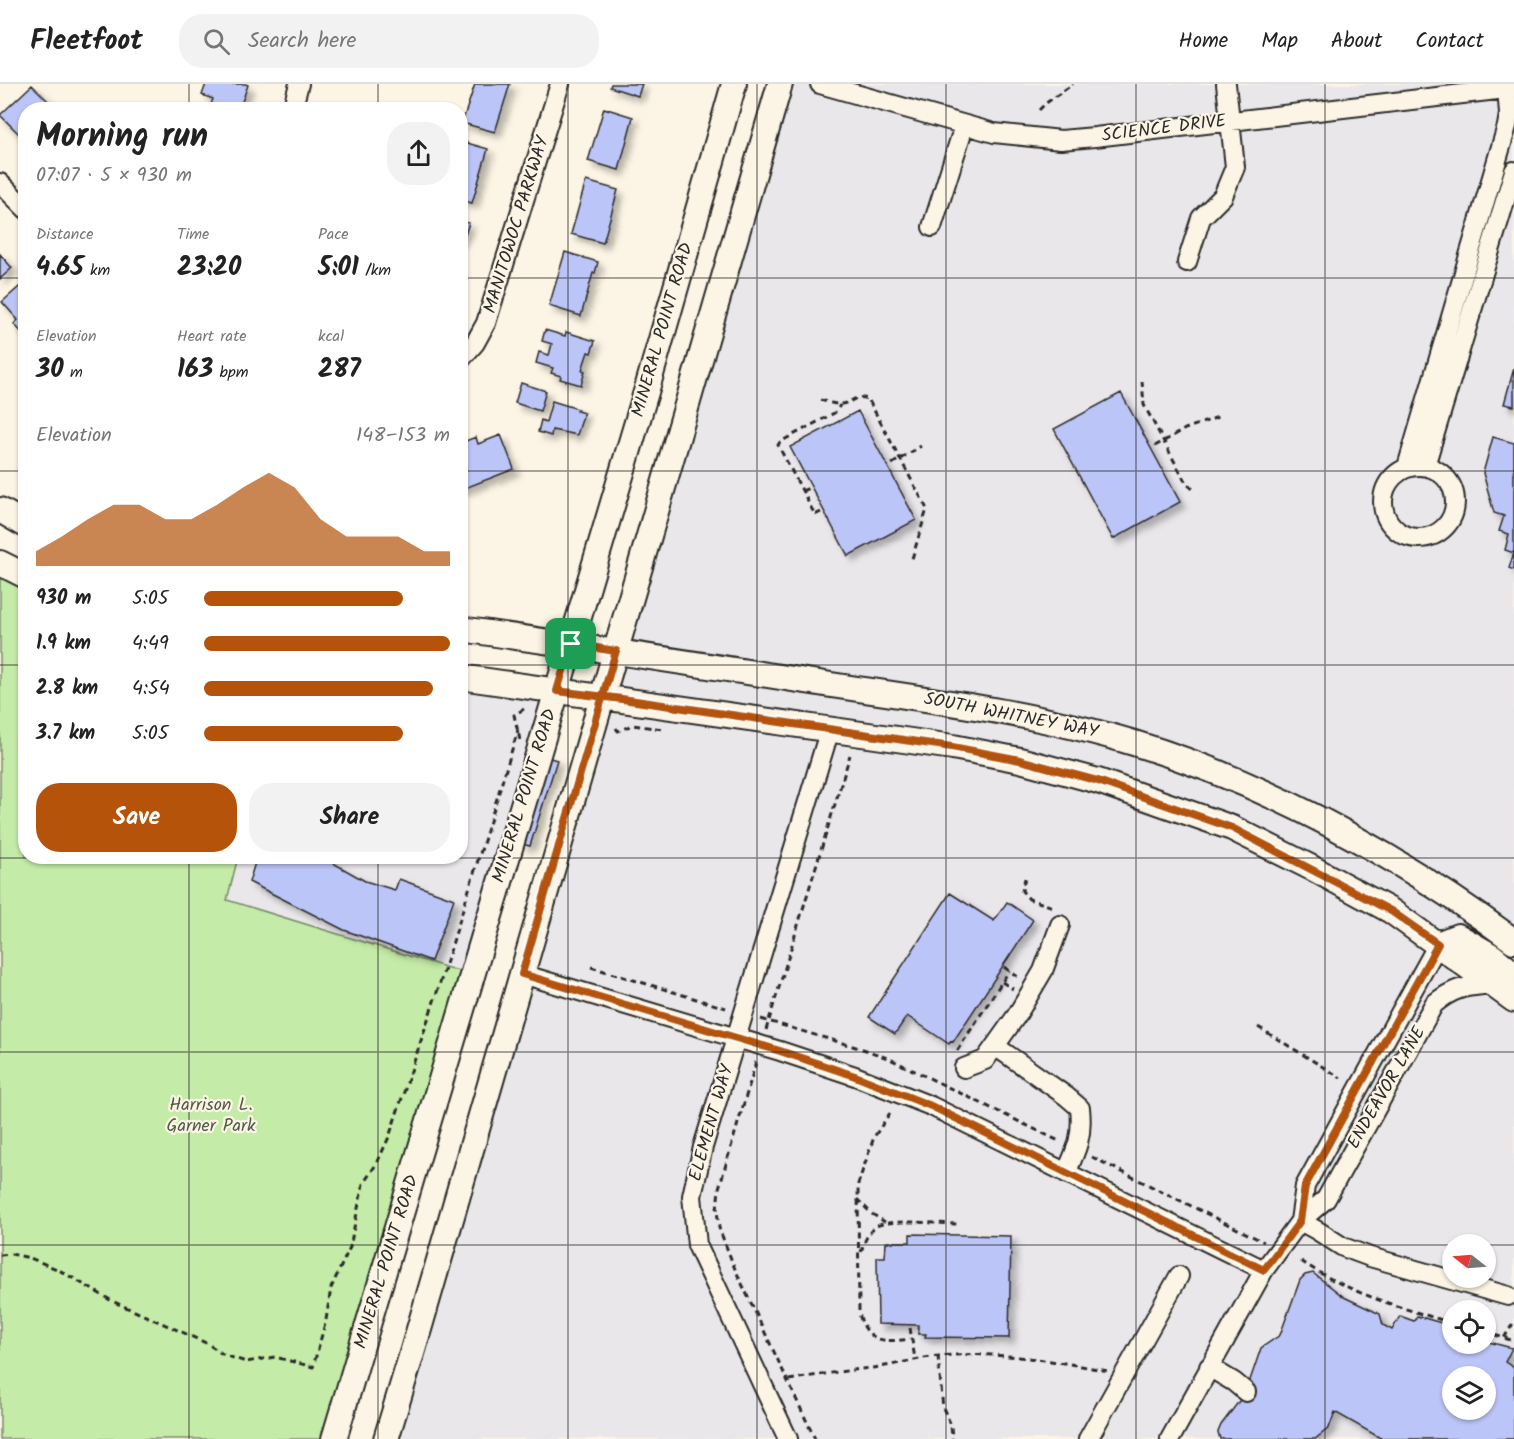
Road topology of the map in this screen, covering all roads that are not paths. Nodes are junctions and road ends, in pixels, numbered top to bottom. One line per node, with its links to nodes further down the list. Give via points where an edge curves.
1 (299, 84): 8 (street)
2 (560, 84): 18 (street, MANITOWOC PARKWAY, via 486,323)
3 (735, 84): 24 (main road, MINERAL POINT ROAD)
4 (780, 84): 25 (main road)
5 (820, 84): 10 (street, SCIENCE DRIVE)
6 (1226, 84): 9 (street)
7 (1510, 88): 9 (street, SCIENCE DRIVE); 13 (street, via 1509,114)
8 (294, 102)
9 (1231, 121): 10 (street, SCIENCE DRIVE, via 1061,140); 17 (street, via 1236,167 1223,196 1201,218)
10 (964, 126): 16 (street)
11 (1514, 171): 14 (street)
12 (0, 183): 15 (street)
13 (1488, 188): 14 (street); 14 (street, via 1416,466)
14 (1510, 194)
15 (18, 201)
16 (932, 227)
17 (1187, 262)
18 (468, 351)
19 (0, 510): 20 (main road)
20 (18, 520)
21 (0, 563): 22 (main road)
22 (18, 572)
23 (468, 630): 24 (main road, SOUTH WHITNEY WAY)
24 (571, 644): 25 (main road, SOUTH WHITNEY WAY); 27 (main road, MINERAL POINT ROAD)
25 (616, 651): 28 (main road); 31 (main road, SOUTH WHITNEY WAY, via 912,697 1071,726 1135,743 1226,777 1335,827 1424,878)
26 (468, 678): 27 (main road)
27 (557, 691): 28 (main road); 46 (main road, MINERAL POINT ROAD)
28 (603, 697): 29 (main road); 33 (main road)
29 (830, 729): 32 (main road, via 1020,760 1170,805 1232,828 1312,868 1391,911); 36 (street, ELEMENT WAY)
30 (1062, 918): 37 (street, via 1043,971)
31 (1514, 941)
32 (1438, 944): 34 (main road); 40 (street, ENDEAVOR LANE, via 1305,1186)
33 (522, 974): 36 (street); 47 (main road)
34 (1503, 979): 35 (main road); 40 (street, ENDEAVOR LANE, via 1448,992 1434,1005 1326,1199)
35 (1514, 1000)
36 (737, 1038): 39 (street, via 855,1076 931,1106); 48 (street, ELEMENT WAY, via 692,1196 697,1245)
37 (995, 1046): 38 (street, via 985,1060); 39 (street, via 1080,1108 1082,1127)
38 (959, 1060)
39 (1066, 1173): 41 (street)
40 (1300, 1221): 41 (street, ENDEAVOR LANE); 43 (street, via 1352,1251)
41 (1264, 1270): 44 (street, ENDEAVOR LANE)
42 (1179, 1276): 49 (street)
43 (1508, 1296)
44 (1209, 1367): 45 (street); 50 (street, ENDEAVOR LANE)
45 (1246, 1392)
46 (334, 1439)
47 (386, 1439)
48 (788, 1439)
49 (1088, 1439)
50 (1170, 1439)

